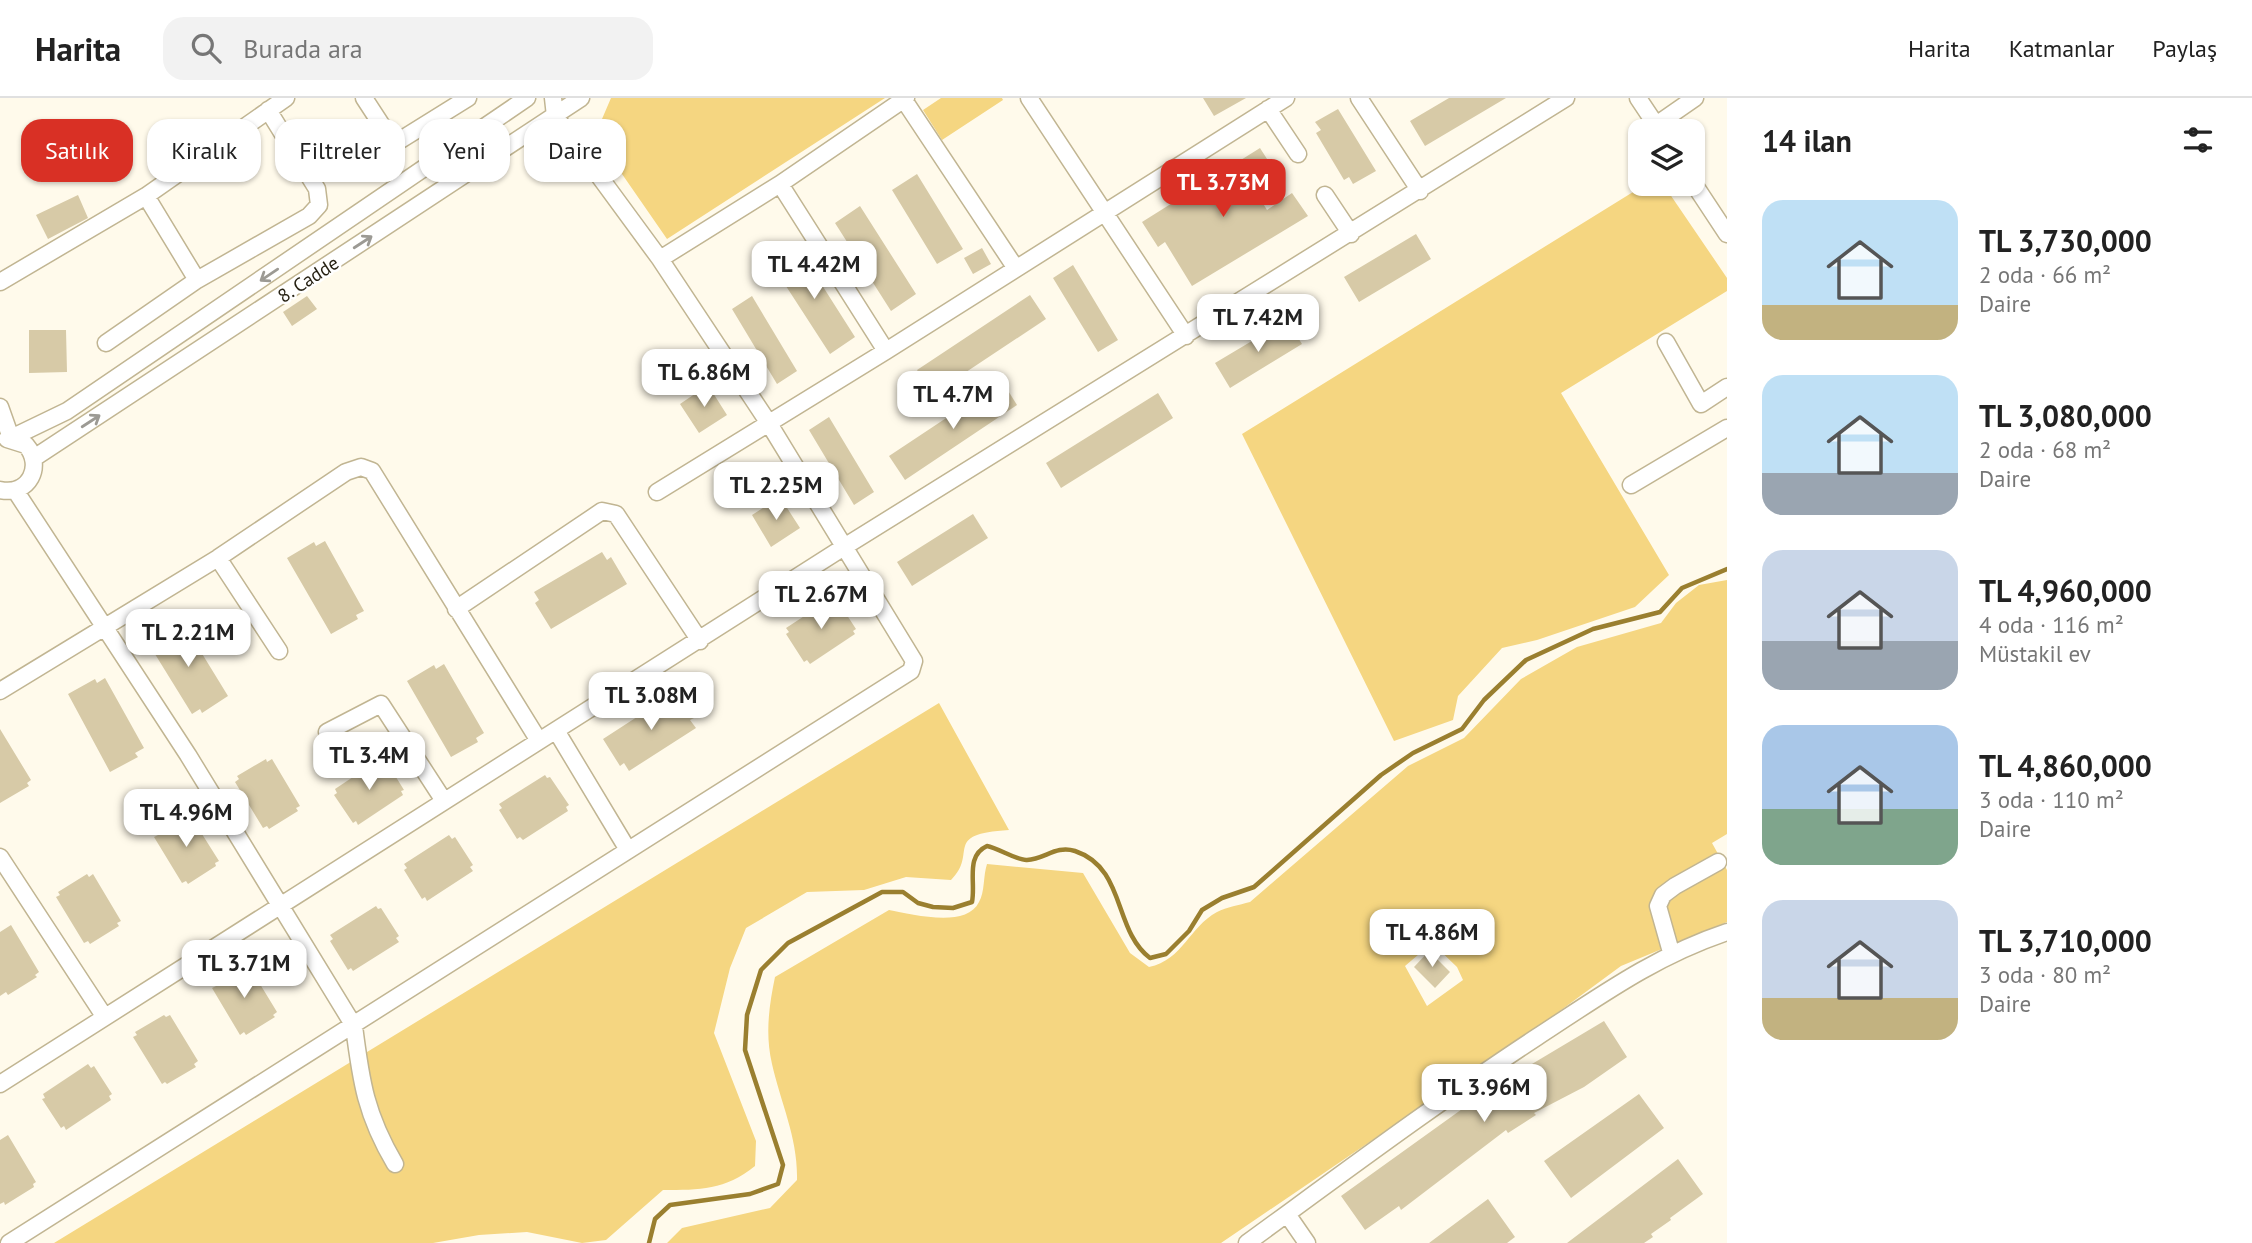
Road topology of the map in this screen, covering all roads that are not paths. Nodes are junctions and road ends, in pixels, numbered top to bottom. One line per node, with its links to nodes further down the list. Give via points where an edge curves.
1 (286, 98): 15 (street)
2 (364, 98): 3 (street, via 394,144)
3 (468, 98)
4 (553, 98): 16 (street)
5 (581, 98): 16 (street, 8. Cadde)
6 (1029, 98): 25 (street)
7 (1286, 98): 14 (street)
8 (1359, 98): 21 (street)
9 (1566, 98): 21 (street)
10 (1638, 98): 17 (street)
11 (1695, 98): 18 (street)
12 (905, 99): 20 (street); 29 (street)
13 (517, 102): 40 (street, 8. Cadde, one-way to 40, via 67,411)
14 (1268, 109): 19 (street); 25 (street)
15 (268, 110): 23 (street); 30 (street, via 317,188 319,205 309,216)
16 (555, 116): 28 (street); 41 (street, 8. Cadde, one-way to 16)
17 (1652, 119)
18 (1669, 119)
19 (1298, 154)
20 (780, 184): 28 (street); 35 (street)
21 (1420, 191): 26 (street)
22 (1325, 195): 26 (street)
23 (146, 196): 30 (street); 31 (street)
24 (1702, 196): 27 (street)
25 (1102, 213): 29 (street); 32 (street)
26 (1351, 234): 32 (street)
27 (1727, 234)
28 (660, 259): 38 (street)
29 (1015, 268): 35 (street)
30 (197, 280): 34 (street)
31 (0, 282)
32 (1186, 336): 45 (street)
33 (1666, 342): 36 (street, via 1701,404)
34 (106, 343)
35 (886, 351): 38 (street)
36 (1727, 387)
37 (0, 407): 40 (street)
38 (768, 422): 44 (street); 45 (street)
39 (1727, 428): 42 (street)
40 (6, 439): 41 (street, via 26,445)
41 (34, 458): 43 (street, via 31,478)
42 (1632, 485)
43 (5, 491): 48 (street)
44 (657, 492)
45 (844, 547): 49 (street); 56 (street, via 914,660 911,671)
46 (218, 558): 47 (street, via 346,472 361,467 372,471); 48 (street); 50 (street)
47 (456, 608): 49 (street, via 603,511 616,513); 54 (street)
48 (105, 625): 51 (street); 59 (street)
49 (700, 641): 53 (street)
50 (279, 651)
51 (0, 691)
52 (327, 732): 55 (street, via 380,704)
53 (557, 732): 54 (street); 56 (street)
54 (539, 741): 55 (street)
55 (444, 801): 59 (street)
56 (628, 850): 63 (street)
57 (0, 857): 62 (street)
58 (1718, 862): 61 (street, via 1663,895 1658,906)
59 (283, 907): 62 (street); 63 (street)
60 (1727, 932): 61 (street)
61 (1671, 952): 66 (street, via 1462,1086)
62 (104, 1016): 64 (street)
63 (354, 1026): 65 (street, via 374,1128); 67 (street)
64 (0, 1084)
65 (395, 1164)
66 (1287, 1214): 68 (street); 69 (street)
67 (9, 1243)
68 (1248, 1243)
69 (1307, 1243)

